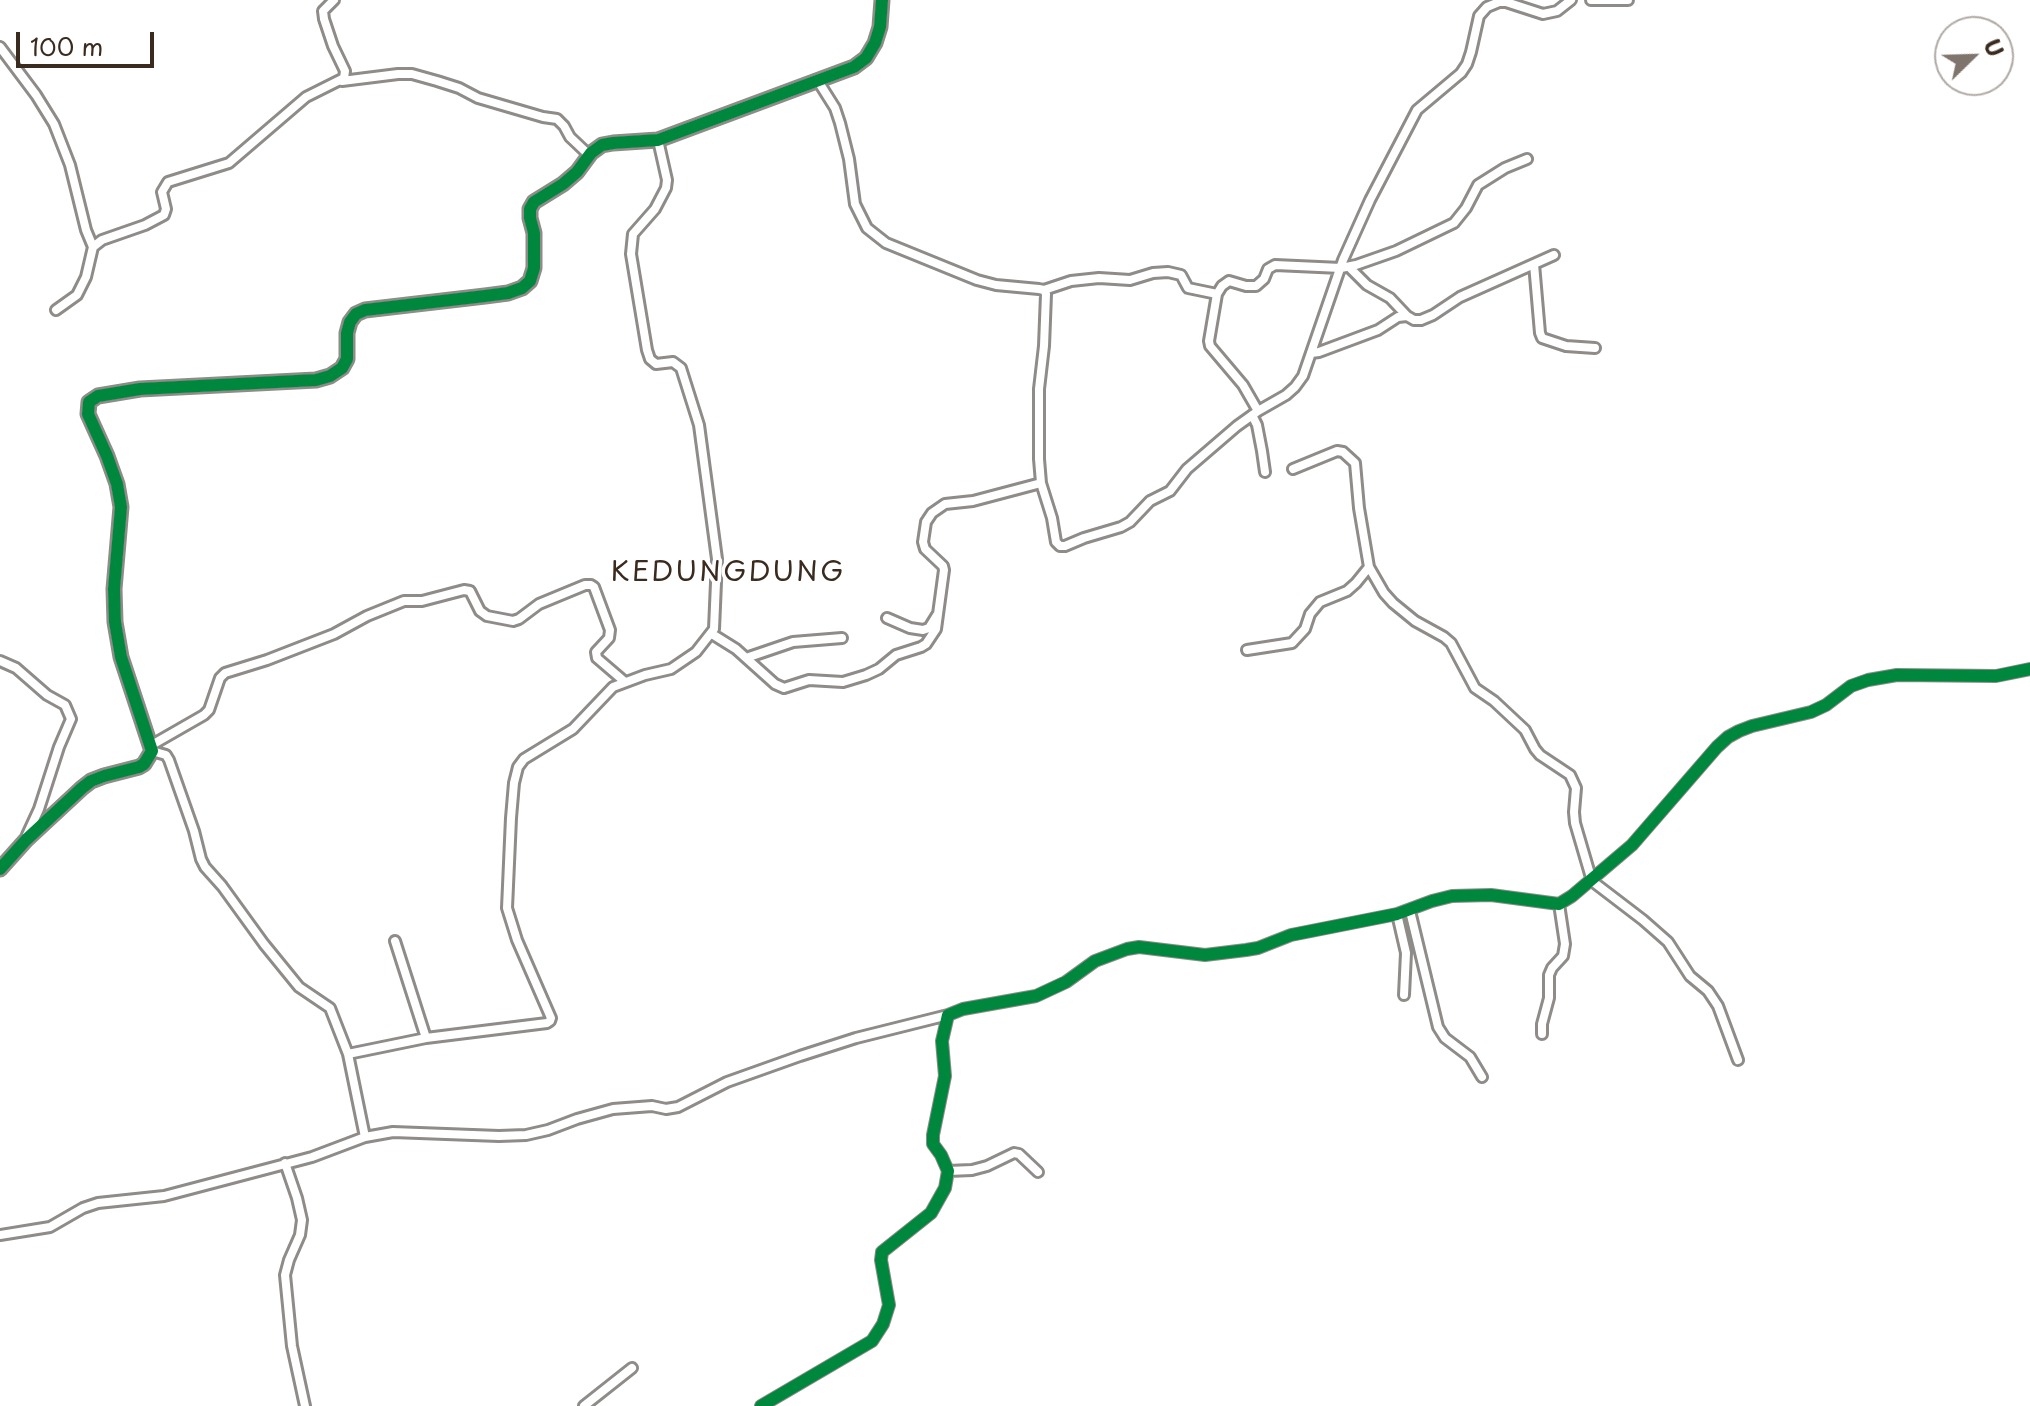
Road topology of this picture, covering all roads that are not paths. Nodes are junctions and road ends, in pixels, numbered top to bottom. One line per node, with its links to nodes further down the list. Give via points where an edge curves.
1 (334, 0): 7 (street, via 323,11 346,75)
2 (882, 0): 8 (street, via 880,27 866,58)
3 (1571, 0): 15 (street, via 1543,14 1506,2 1483,11 1467,64 1414,115 1356,230)
4 (1591, 0): 5 (street)
5 (1628, 0)
6 (0, 47): 12 (street, via 54,124)
7 (341, 81): 10 (street, via 398,74 437,81 557,119); 12 (street, via 306,97 229,163 168,182 160,218)
8 (818, 81): 9 (street); 16 (street, via 835,108 855,204 867,228 886,243 977,280)
9 (658, 140): 10 (street, via 602,145); 29 (street, via 666,188 633,234 631,254 650,359 681,368 699,425 717,559)
10 (589, 155): 36 (street, via 577,172 530,209 534,268 522,288 356,314 342,368 316,380 140,389 89,402 88,414 121,507 114,589 121,657)
11 (1527, 159): 15 (street, via 1478,185 1454,223)
12 (93, 247): 18 (street, via 77,295)
13 (1554, 255): 14 (street)
14 (1534, 264): 19 (street, via 1421,320); 20 (street, via 1542,338)
15 (1345, 268): 17 (street, via 1275,265 1256,286 1229,281); 19 (street); 21 (street)
16 (1044, 290): 17 (street, via 1071,281 1130,280 1168,272 1181,275 1188,288); 25 (street)
17 (1217, 294): 22 (street, via 1210,346 1243,385)
18 (56, 310)
19 (1407, 316): 21 (street)
20 (1595, 348)
21 (1311, 353): 22 (street, via 1295,387)
22 (1255, 413): 24 (street); 25 (street, via 1130,522 1065,546 1056,542)
23 (1293, 469): 26 (street, via 1337,451 1351,457)
24 (1265, 472)
25 (1041, 483): 27 (street, via 945,504 932,513 923,537 925,549 944,570)
26 (1369, 567): 31 (street, via 1347,591 1320,602 1292,643); 39 (street, via 1393,603 1451,643 1475,688 1525,730 1540,755 1570,775 1576,788 1575,823)
27 (939, 611): 28 (street, via 923,630); 32 (street, via 926,644 843,682 809,680 784,688)
28 (887, 618)
29 (712, 634): 32 (street); 35 (street, via 671,669)
30 (842, 638): 32 (street, via 793,642)
31 (1247, 650)
32 (746, 658)
33 (0, 661): 37 (street, via 65,705 71,719)
34 (2030, 669): 39 (street, via 1996,676 1897,675 1868,680 1811,712 1739,731 1717,747 1632,845)
35 (625, 682): 36 (street, via 597,658 610,630 591,585 539,604 513,621 483,614 470,591 464,590 404,601 334,634 225,673 209,710); 47 (street, via 613,687 573,729 524,759 514,783 507,908 550,1021)
36 (151, 748): 37 (street, via 139,767 91,781); 48 (street, via 169,760 205,867 299,987 330,1008)
37 (24, 842): 38 (street)
38 (0, 869)
39 (1592, 881): 40 (street); 49 (street, via 1668,942 1690,976 1708,991)
40 (1559, 904): 41 (street, via 1470,894); 46 (street, via 1565,944 1549,975)
41 (1410, 911): 42 (street); 50 (street, via 1438,1027 1470,1057)
42 (1397, 914): 44 (street, via 1406,953); 45 (street, via 1291,935 1246,950 1205,955 1127,949 1095,961 1036,996)
43 (395, 941): 47 (street)
44 (1404, 995)
45 (948, 1015): 51 (street, via 786,1061 678,1107 613,1109 526,1135 393,1132); 53 (street, via 942,1041 945,1076 933,1135)
46 (1542, 1034)
47 (426, 1038): 48 (street)
48 (348, 1054): 51 (street)
49 (1738, 1060)
50 (1482, 1077)
51 (365, 1137): 52 (street)
52 (285, 1163): 55 (street, via 164,1196 98,1203 50,1227); 57 (street, via 302,1220 285,1275)
53 (948, 1171): 54 (street, via 987,1166 1014,1153); 59 (street, via 931,1213 882,1252 889,1305 872,1341)
54 (1038, 1172)
55 (0, 1235)
56 (632, 1368): 58 (street)
57 (305, 1406)
58 (584, 1406)
59 (761, 1406)

